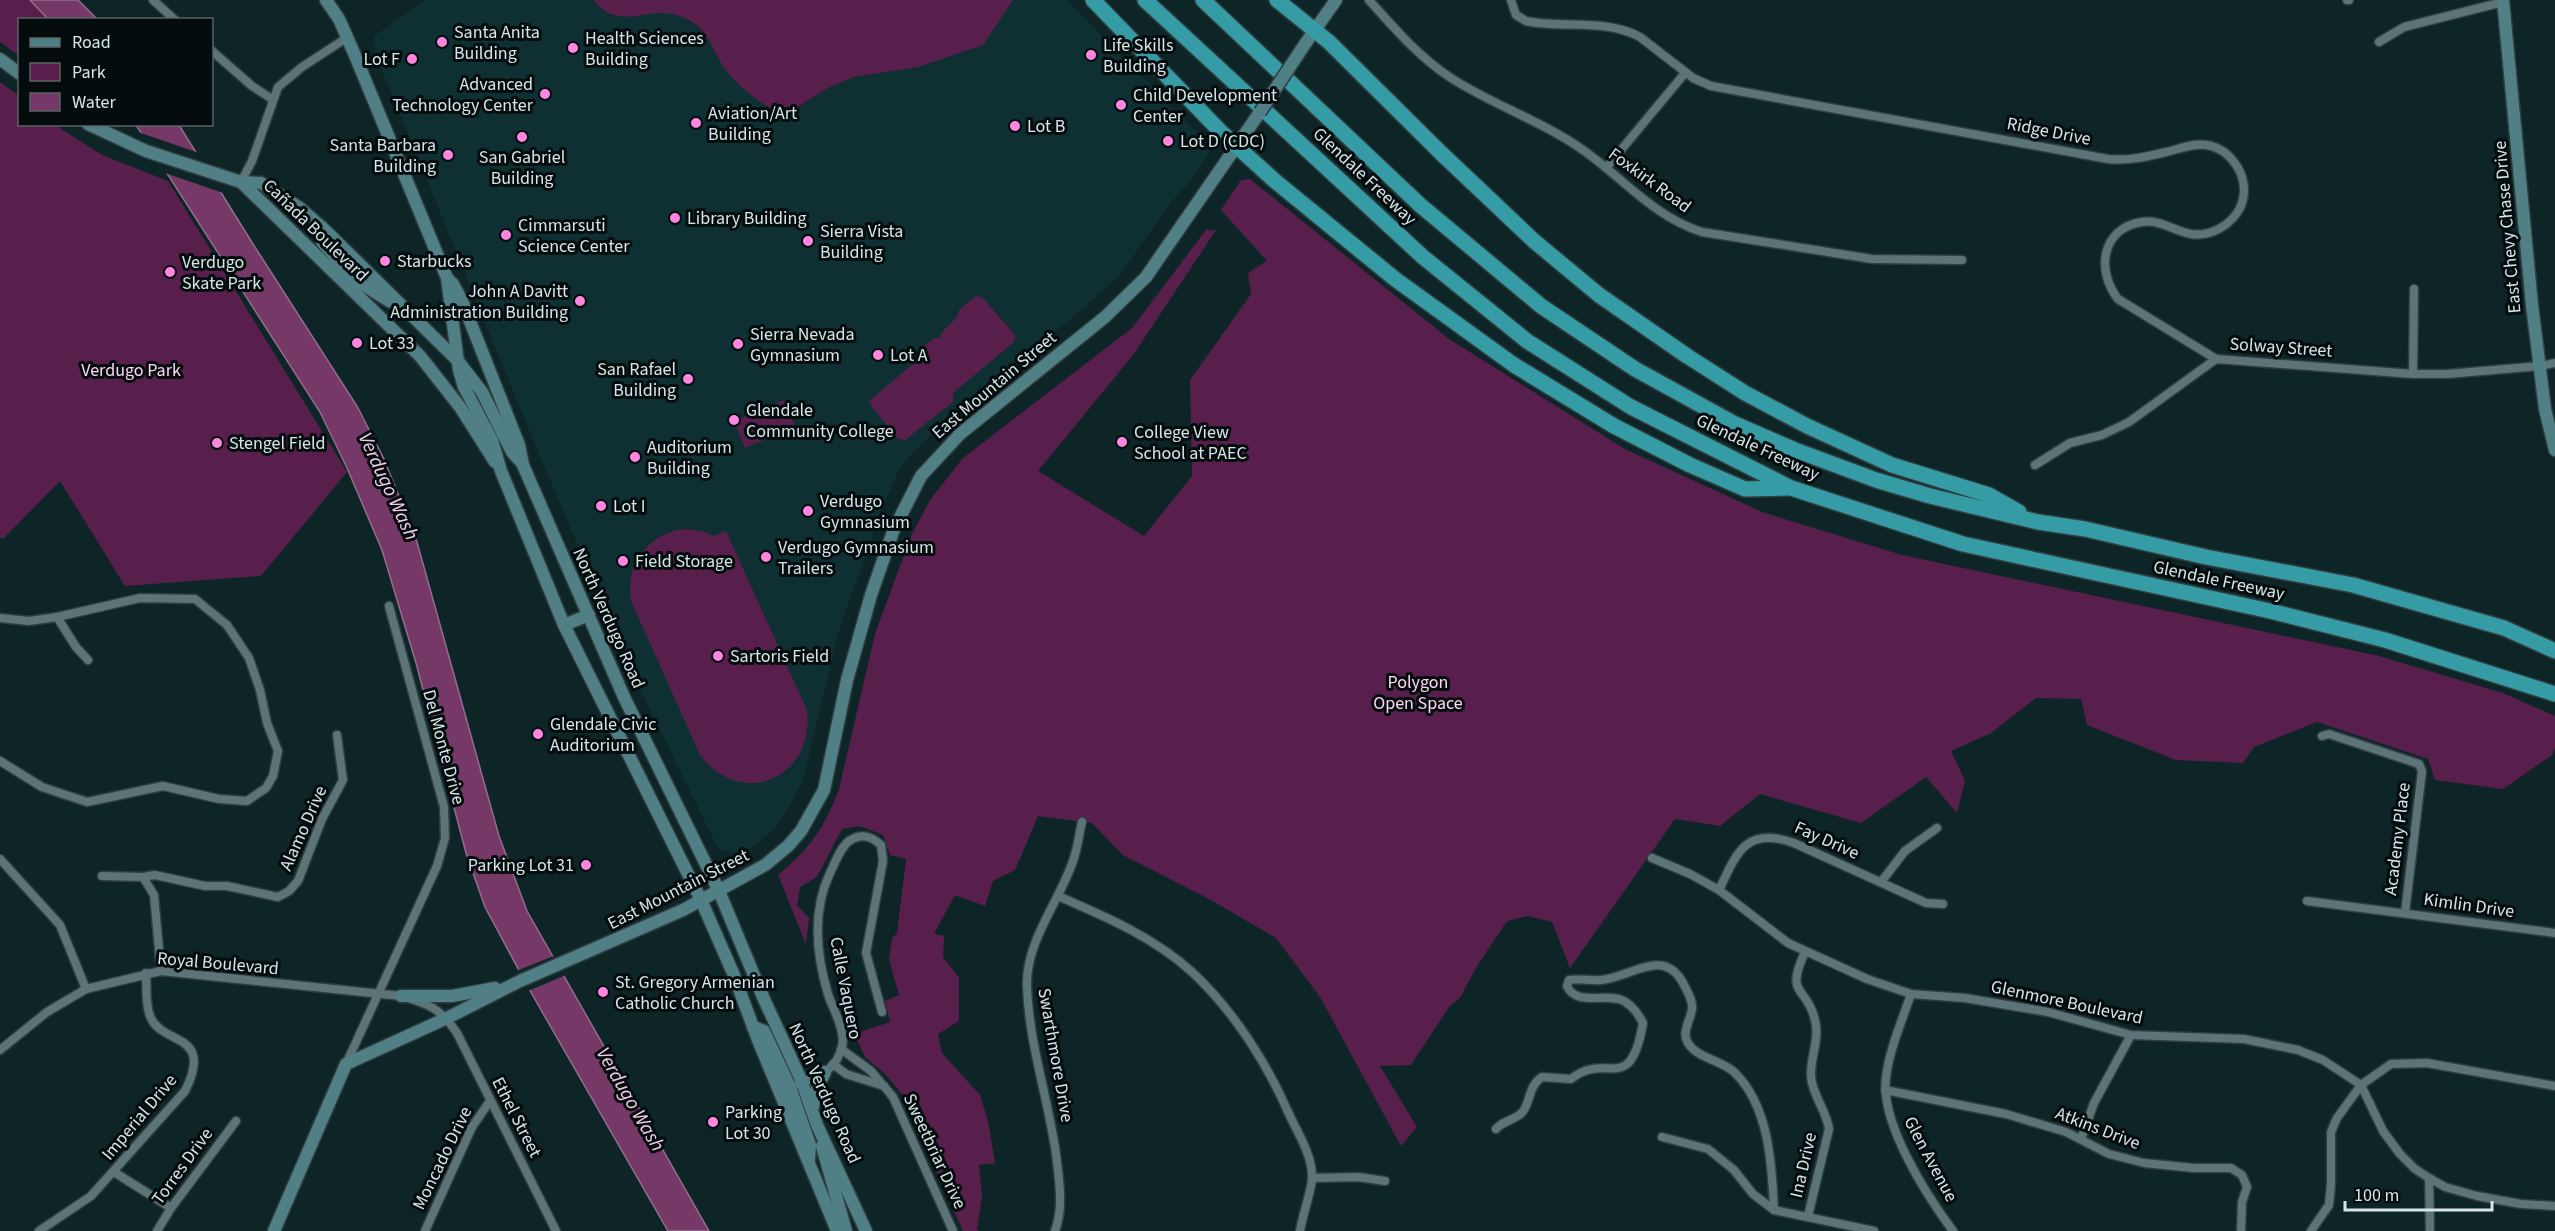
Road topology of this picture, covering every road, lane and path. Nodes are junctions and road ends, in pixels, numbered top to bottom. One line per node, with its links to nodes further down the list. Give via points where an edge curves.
1 (153, 0): 11 (street)
2 (326, 0): 13 (main road, North Verdugo Road)
3 (1093, 0): 21 (highway)
4 (1144, 0): 39 (highway, Glendale Freeway, via 1423,257 1527,341 1631,407)
5 (1203, 0): 40 (highway, Glendale Freeway, via 1464,243 1541,306 1635,369 1735,423 1795,450 1876,480)
6 (1277, 0): 12 (highway)
7 (1336, 0): 12 (main road, East Mountain Street)
8 (1369, 0): 22 (street, Foxkirk Road, via 1432,65 1554,132)
9 (1511, 0): 18 (street, Ridge Drive, via 1516,15 1526,21 1603,26 1631,32)
10 (2503, 1): 14 (street, via 2404,27); 33 (main road, East Chevy Chase Drive)
11 (173, 18)
12 (1315, 29): 21 (main road, East Mountain Street, bridge); 40 (highway, via 1534,241 1599,295 1687,356 1808,426 1892,465 1989,495)
13 (348, 38): 19 (street, via 283,82); 26 (main road, North Verdugo Road)
14 (2379, 42)
15 (213, 52): 19 (street)
16 (0, 59): 17 (main road)
17 (18, 72)
18 (1685, 73): 22 (street); 30 (street, Ridge Drive, via 1711,86 2108,159 2136,159 2199,145 2216,147 2237,166 2244,184 2242,202 2232,219 2216,231 2199,234 2153,222 2136,224 2117,234 2104,261 2107,280 2118,299)
19 (272, 99): 23 (street)
20 (92, 126): 23 (main road, Cañada Boulevard, via 146,151)
21 (1236, 147): 39 (highway, via 1395,279 1565,397 1680,460 1745,489); 64 (main road, East Mountain Street, via 1146,277 1105,317 960,434 921,476 894,529 871,595 847,680 830,770 814,811 801,831 765,865)
22 (1606, 168): 25 (street, Foxkirk Road, via 1669,218 1702,232 1872,259)
23 (241, 182): 24 (main road, Cañada Boulevard, via 254,182 275,191); 27 (main road, Cañada Boulevard)
24 (322, 227): 27 (main road, via 322,242 347,270); 29 (main road, Cañada Boulevard)
25 (1962, 260)
26 (447, 278): 31 (main road, North Verdugo Road); 36 (main road, North Verdugo Road, via 462,301)
27 (347, 279): 29 (main road, via 388,302); 38 (main road, Cañada Boulevard, via 430,368 460,406)
28 (2414, 289): 34 (street)
29 (400, 304): 31 (main road, Cañada Boulevard)
30 (2216, 359): 34 (street, Solway Street); 37 (street, Solway Street, via 2128,422 2102,435 2070,443)
31 (458, 361): 36 (main road, Cañada Boulevard, via 482,392 512,452); 38 (main road, North Verdugo Road, via 464,387 492,440)
32 (2555, 363): 33 (street, Solway Street)
33 (2540, 366): 34 (street, Solway Street); 35 (main road, East Chevy Chase Drive)
34 (2413, 374)
35 (2555, 450)
36 (524, 465): 42 (main road, North Verdugo Road)
37 (2035, 465)
38 (501, 471): 45 (main road, North Verdugo Road)
39 (1791, 488): 50 (highway, Glendale Freeway, via 1963,544 2270,611 2385,640)
40 (2038, 522): 46 (highway, Glendale Freeway, via 2353,585)
41 (389, 606): 76 (street, Del Monte Drive, via 446,823 437,866)
42 (589, 615): 45 (main road); 64 (main road, North Verdugo Road, via 624,697)
43 (57, 617): 44 (street, via 29,621); 49 (street); 55 (street, via 140,598 195,599 227,625 249,658 278,751 273,776 266,788 247,801 163,786 87,802 42,787)
44 (0, 618)
45 (564, 625): 66 (main road, North Verdugo Road)
46 (2504, 628): 47 (highway); 48 (highway, Glendale Freeway)
47 (2555, 643)
48 (2555, 651)
49 (88, 660)
50 (2506, 679): 51 (highway, Glendale Freeway); 52 (highway)
51 (2555, 694)
52 (2555, 702)
53 (337, 735): 61 (street, Alamo Drive, via 343,780 322,819 298,881 289,891 278,897 155,875)
54 (2322, 736): 69 (street, Academy Place, via 2330,734 2419,764 2422,771)
55 (0, 761)
56 (1082, 822): 65 (street, Swarthmore Drive, via 1074,858)
57 (1937, 828): 62 (street, via 1905,851)
58 (1653, 858): 63 (street, Glenmore Boulevard)
59 (0, 859): 75 (street, via 60,925)
60 (102, 876): 61 (street, Alamo Drive)
61 (143, 878): 72 (street, via 154,895)
62 (1881, 882): 63 (street, Fay Drive, via 1775,836 1760,838 1738,852); 68 (street, Fay Drive, via 1926,903)
63 (1719, 890): 71 (street, Glenmore Boulevard)
64 (719, 891): 66 (main road, East Mountain Street); 87 (main road, North Verdugo Road)
65 (1058, 896): 102 (street, via 1151,942 1191,971 1221,1004 1282,1098 1305,1148); 118 (street, Swarthmore Drive, via 1033,949 1027,984 1060,1185)
66 (701, 900): 74 (main road, East Mountain Street, via 646,928); 81 (main road, North Verdugo Road)
67 (2307, 901): 69 (street, Kimlin Drive)
68 (1943, 904)
69 (2405, 913): 70 (street, Kimlin Drive)
70 (2555, 933)
71 (1805, 952): 77 (street, Glenmore Boulevard); 108 (street, Ina Drive, via 1795,974 1796,984 1815,1018 1811,1076 1829,1129)
72 (161, 970): 73 (street, Royal Boulevard); 76 (street, Royal Boulevard)
73 (146, 974): 75 (street, Royal Boulevard); 101 (street, Imperial Drive, via 150,1016 185,1042 194,1058 194,1073 185,1091)
74 (520, 981): 78 (main road, via 452,996); 80 (main road, East Mountain Street)
75 (86, 989): 84 (street, Royal Boulevard, via 47,1012)
76 (379, 994): 78 (street, Royal Boulevard); 85 (street, Del Monte Drive)
77 (1911, 994): 82 (street, Glenmore Boulevard, via 1965,998 2048,1012); 92 (street, Glen Avenue, via 1891,1056)
78 (401, 996): 80 (street, Royal Boulevard, via 437,1008)
79 (882, 1012): 83 (street, Calle Vaquero, via 866,953 883,861 881,845 872,837 860,836 845,845 819,902 818,950 827,993 840,1028)
80 (447, 1018): 85 (main road, East Mountain Street); 93 (street, Ethel Street)
81 (753, 1027): 91 (main road, via 764,1031); 100 (main road, North Verdugo Road)
82 (2131, 1035): 88 (street, Glenmore Boulevard, via 2244,1039 2298,1050 2323,1060); 99 (street, via 2094,1103)
83 (841, 1049): 86 (street, Calle Vaquero); 89 (street, Sweetbriar Drive)
84 (0, 1050)
85 (346, 1064): 111 (main road)
86 (829, 1068): 87 (street); 89 (street, Sweetbriar Drive); 94 (main road, via 813,1098)
87 (802, 1082): 91 (street); 94 (main road, North Verdugo Road)
88 (2361, 1085): 90 (street, via 2391,1064 2427,1063); 103 (street, via 2383,1131 2400,1154); 123 (street, via 2331,1132 2329,1204)
89 (885, 1086): 117 (street, Sweetbriar Drive)
90 (2555, 1086)
91 (790, 1088): 100 (main road, via 810,1145)
92 (1885, 1090): 99 (street, Atkins Drive, via 2006,1114); 121 (street, Glen Avenue, via 1904,1150 1926,1193)
93 (490, 1101): 112 (street, Moncado Drive, via 472,1127); 113 (street, Ethel Street)
94 (812, 1112): 96 (main road, North Verdugo Road)
95 (236, 1121): 106 (street, Torres Drive)
96 (817, 1125): 115 (main road); 116 (main road, North Verdugo Road)
97 (1496, 1129): 107 (street, via 1523,1111 1535,1082 1542,1077 1571,1079 1581,1071 1624,1067 1632,1060 1643,1023 1635,1009 1622,1000 1576,997 1567,987 1569,981 1601,980 1655,963 1680,979 1690,996 1692,1008 1685,1039 1692,1049 1736,1073 1762,1118 1772,1159)
98 (1662, 1137): 107 (street, via 1708,1149)
99 (2080, 1139): 122 (street, Atkins Drive, via 2109,1154 2144,1163 2239,1171 2247,1187)
100 (809, 1165): 114 (main road, North Verdugo Road)
101 (114, 1172): 106 (street); 109 (street, Imperial Drive, via 91,1196)
102 (1312, 1178): 104 (street); 119 (street)
103 (2429, 1178): 105 (street, via 2476,1196); 124 (street)
104 (1385, 1181)
105 (2555, 1206)
106 (171, 1208): 110 (street, Torres Drive)
107 (1773, 1209): 108 (street)
108 (1808, 1216): 120 (street)
109 (39, 1231)
110 (157, 1231)
111 (274, 1231)
112 (425, 1231)
113 (556, 1231)
114 (837, 1231)
115 (846, 1231)
116 (866, 1231)
117 (953, 1231)
118 (1055, 1231)
119 (1300, 1231)
120 (1874, 1231)
121 (1953, 1231)
122 (2241, 1231)
123 (2311, 1231)
124 (2430, 1231)

